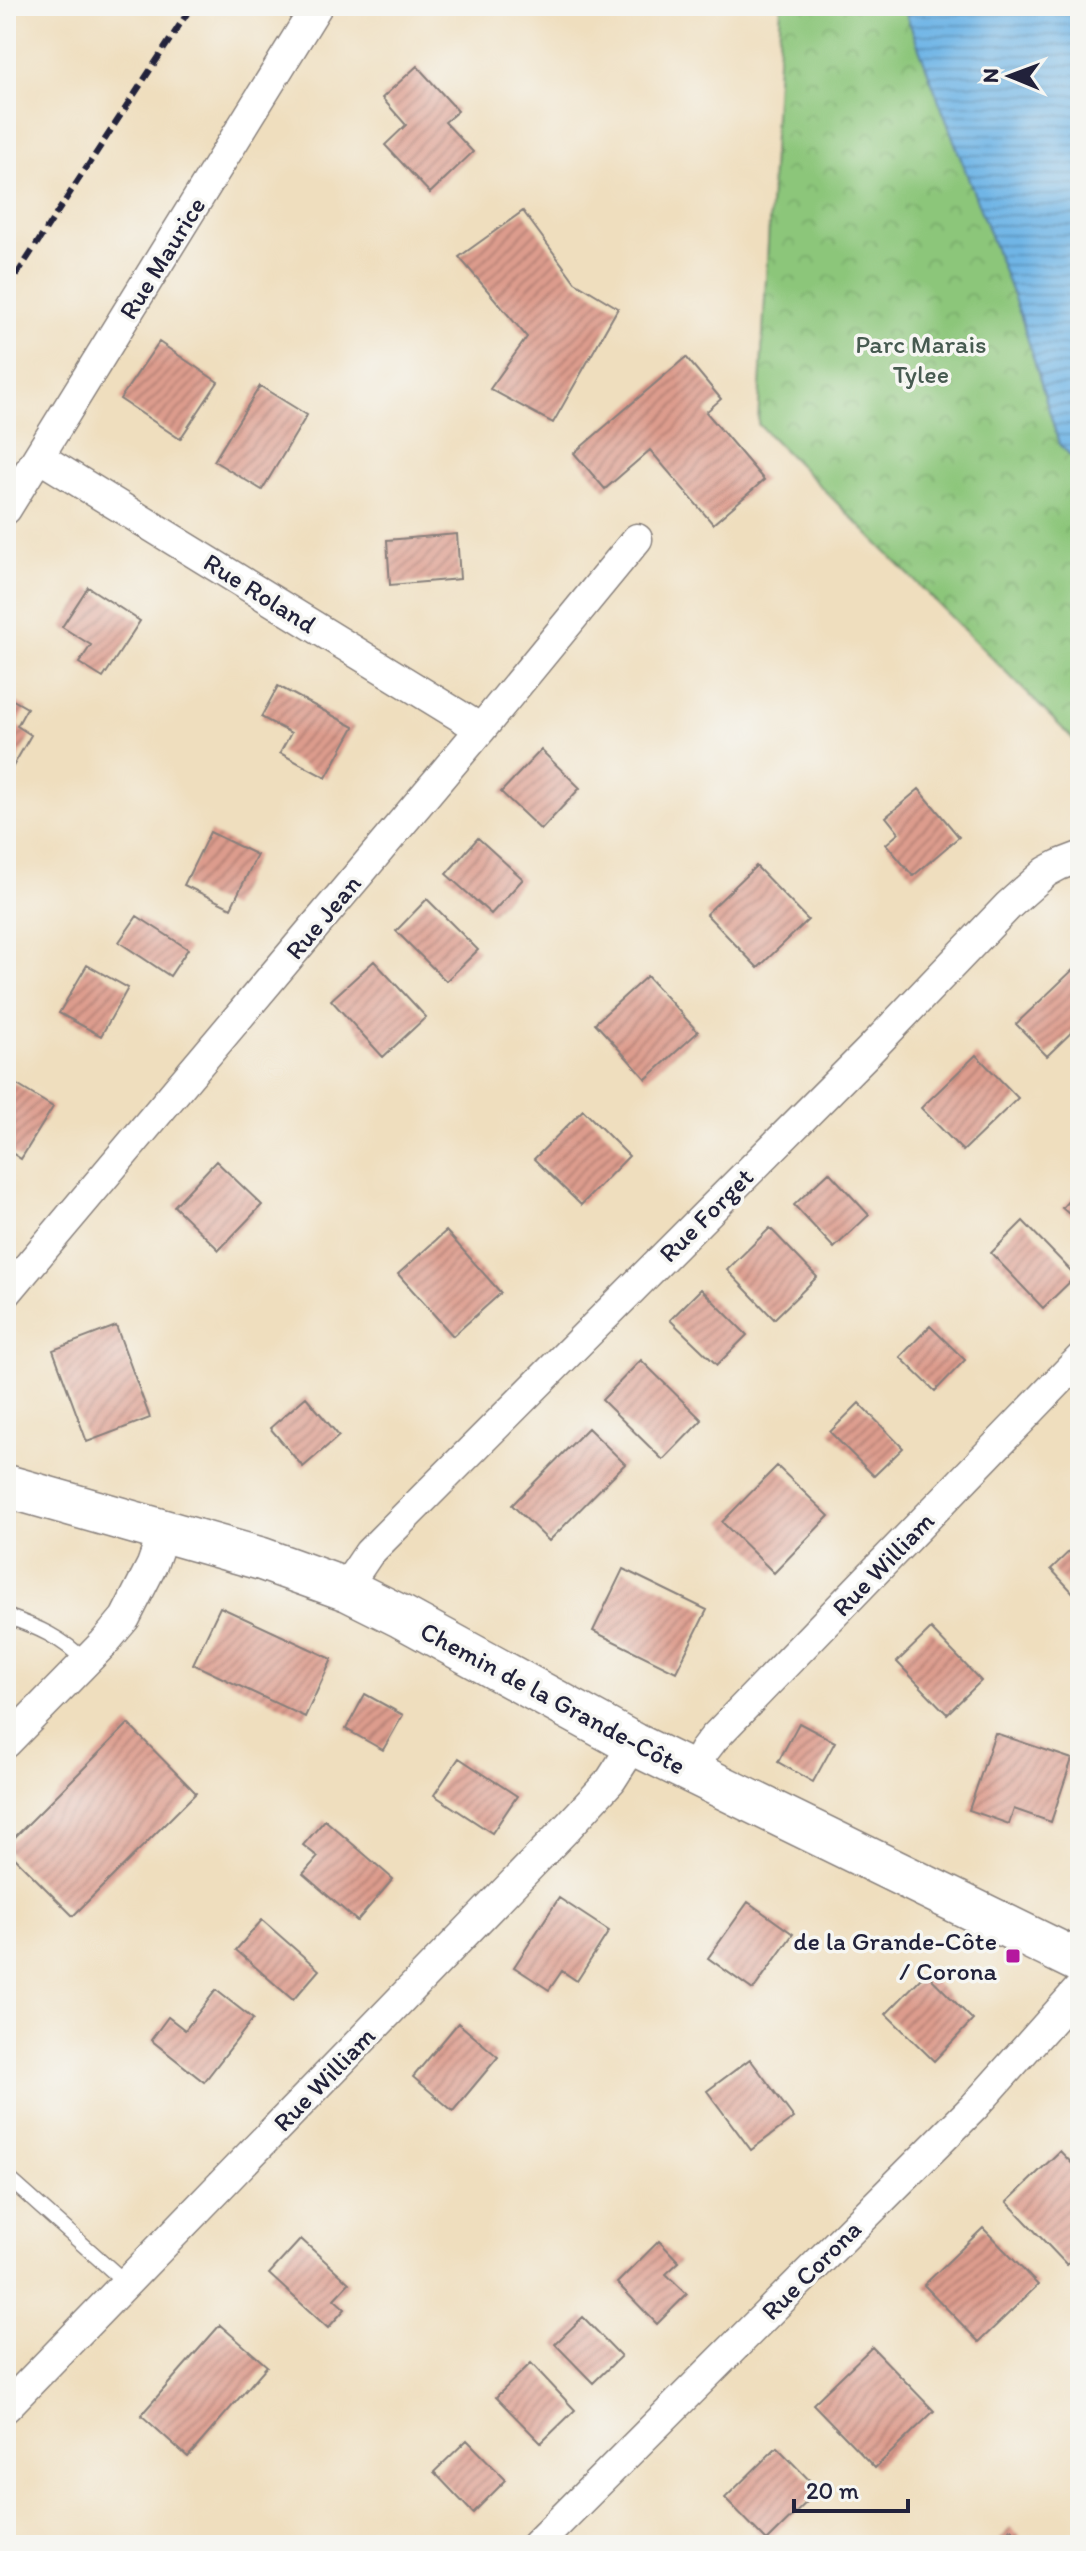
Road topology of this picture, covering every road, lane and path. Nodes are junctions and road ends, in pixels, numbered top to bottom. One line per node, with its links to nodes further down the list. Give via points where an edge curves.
1 (317, 6): 2 (street, Rue Maurice)
2 (39, 457): 3 (street, Rue Maurice); 5 (street, Rue Roland)
3 (6, 509)
4 (637, 539): 5 (street, Rue Jean)
5 (481, 729): 7 (street, Rue Jean)
6 (1080, 857): 11 (street, Rue Forget, via 1046,872 1009,905 369,1553)
7 (6, 1293)
8 (1080, 1359): 16 (street, Rue William, via 714,1738)
9 (6, 1486): 10 (main road, Chemin de la Grande-Côte)
10 (164, 1531): 11 (main road, Chemin de la Grande-Côte); 13 (street, via 135,1602)
11 (348, 1590): 15 (main road, Chemin de la Grande-Côte)
12 (6, 1616): 13 (lane, via 47,1631)
13 (86, 1662): 14 (street)
14 (6, 1743)
15 (634, 1744): 16 (main road, Chemin de la Grande-Côte); 20 (street, Rue William, via 611,1780 521,1876)
16 (692, 1773): 17 (main road, Chemin de la Grande-Côte)
17 (1080, 1962)
18 (1080, 1988): 22 (street, Rue Corona, via 974,2107)
19 (6, 2176): 20 (lane)
20 (125, 2282): 21 (street, Rue William)
21 (6, 2407)
22 (536, 2545)

